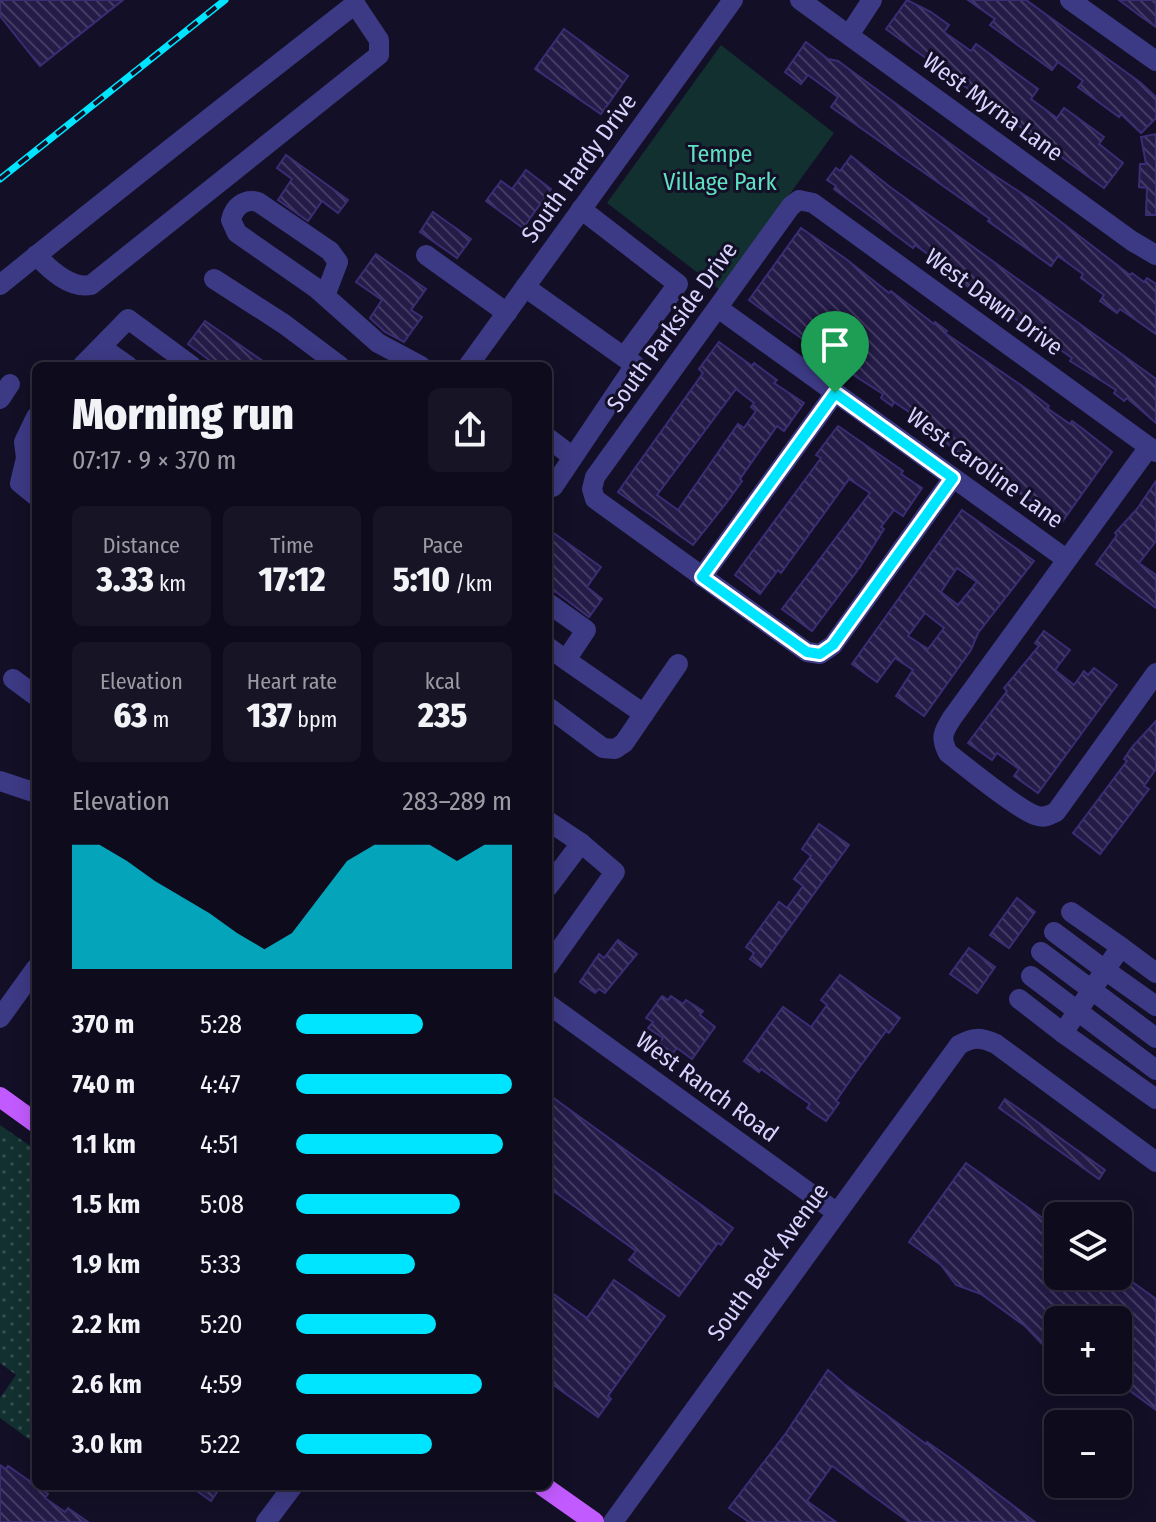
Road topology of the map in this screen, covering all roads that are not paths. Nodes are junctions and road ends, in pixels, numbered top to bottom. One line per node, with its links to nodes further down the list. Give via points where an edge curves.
1 (733, 0): 8 (street, South Hardy Drive)
2 (800, 0): 5 (street, West Myrna Lane)
3 (872, 0): 5 (street)
4 (1070, 0): 6 (street)
5 (849, 35): 11 (street, West Myrna Lane)
6 (1156, 61)
7 (799, 200): 16 (street, South Parkside Drive); 29 (street, West Dawn Drive, via 813,203)
8 (581, 209): 14 (street, South Hardy Drive); 19 (street, via 678,284)
9 (36, 255): 9 (street, via 129,181 355,4 379,40 379,55 91,285 81,287 51,271); 13 (street)
10 (426, 255): 17 (street)
11 (1156, 255)
12 (214, 279): 23 (street)
13 (0, 285)
14 (525, 287): 17 (street, South Hardy Drive); 19 (street)
15 (325, 296): 15 (street, via 237,233 231,220 235,209 247,201 258,202 330,251 338,262); 24 (street, via 378,343)
16 (718, 308): 26 (street, West Caroline Lane); 35 (street, South Parkside Drive, via 596,476 592,489 595,499)
17 (507, 313): 25 (street, South Hardy Drive)
18 (101, 347): 20 (street); 21 (street); 22 (street, via 128,319)
19 (624, 357): 30 (street, via 635,365)
20 (86, 362)
21 (122, 362)
22 (187, 362)
23 (335, 362)
24 (414, 362)
25 (471, 362)
26 (835, 393): 31 (street, West Caroline Lane); 35 (street)
27 (552, 441): 30 (street)
28 (30, 447): 33 (street, via 20,483)
29 (1152, 449): 34 (street)
30 (573, 457): 32 (street)
31 (953, 478): 34 (street, West Caroline Lane); 35 (street, via 833,645 820,654 807,652)
32 (552, 486)
33 (32, 493)
34 (1066, 559): 40 (street, via 943,732 948,753 1015,803 1036,816 1047,816 1056,812)
35 (702, 577)
36 (552, 606): 38 (street, via 586,630)
37 (552, 650): 38 (street)
38 (566, 660): 44 (street)
39 (678, 664): 44 (street)
40 (1156, 673)
41 (13, 679): 42 (street)
42 (32, 693)
43 (552, 710): 44 (street, via 603,748 615,749)
44 (644, 714)
45 (0, 781): 46 (street)
46 (32, 792)
47 (552, 824): 48 (street)
48 (581, 843): 49 (street); 54 (street, via 615,872)
49 (552, 882)
50 (1071, 912): 52 (street)
51 (1054, 932): 55 (street)
52 (1121, 947): 55 (street); 56 (street)
53 (1041, 952): 59 (street)
54 (552, 960)
55 (1105, 970): 59 (street); 61 (street)
56 (1156, 973)
57 (32, 974): 64 (street)
58 (1031, 976): 63 (street)
59 (1092, 989): 63 (street); 66 (street)
60 (1019, 999): 65 (street)
61 (1156, 1006)
62 (552, 1007): 72 (street, West Ranch Road)
63 (1078, 1011): 65 (street); 67 (street)
64 (0, 1018)
65 (1063, 1033): 69 (street)
66 (1156, 1038)
67 (1156, 1070)
68 (0, 1097): 70 (main road)
69 (1156, 1099)
70 (32, 1120)
71 (1156, 1162): 72 (street, South Beck Avenue, via 996,1044 972,1038 959,1045)
72 (836, 1212): 77 (street, South Beck Avenue)
73 (290, 1490): 75 (street)
74 (549, 1490): 76 (main road)
75 (266, 1522)
76 (594, 1522)
77 (613, 1522)

